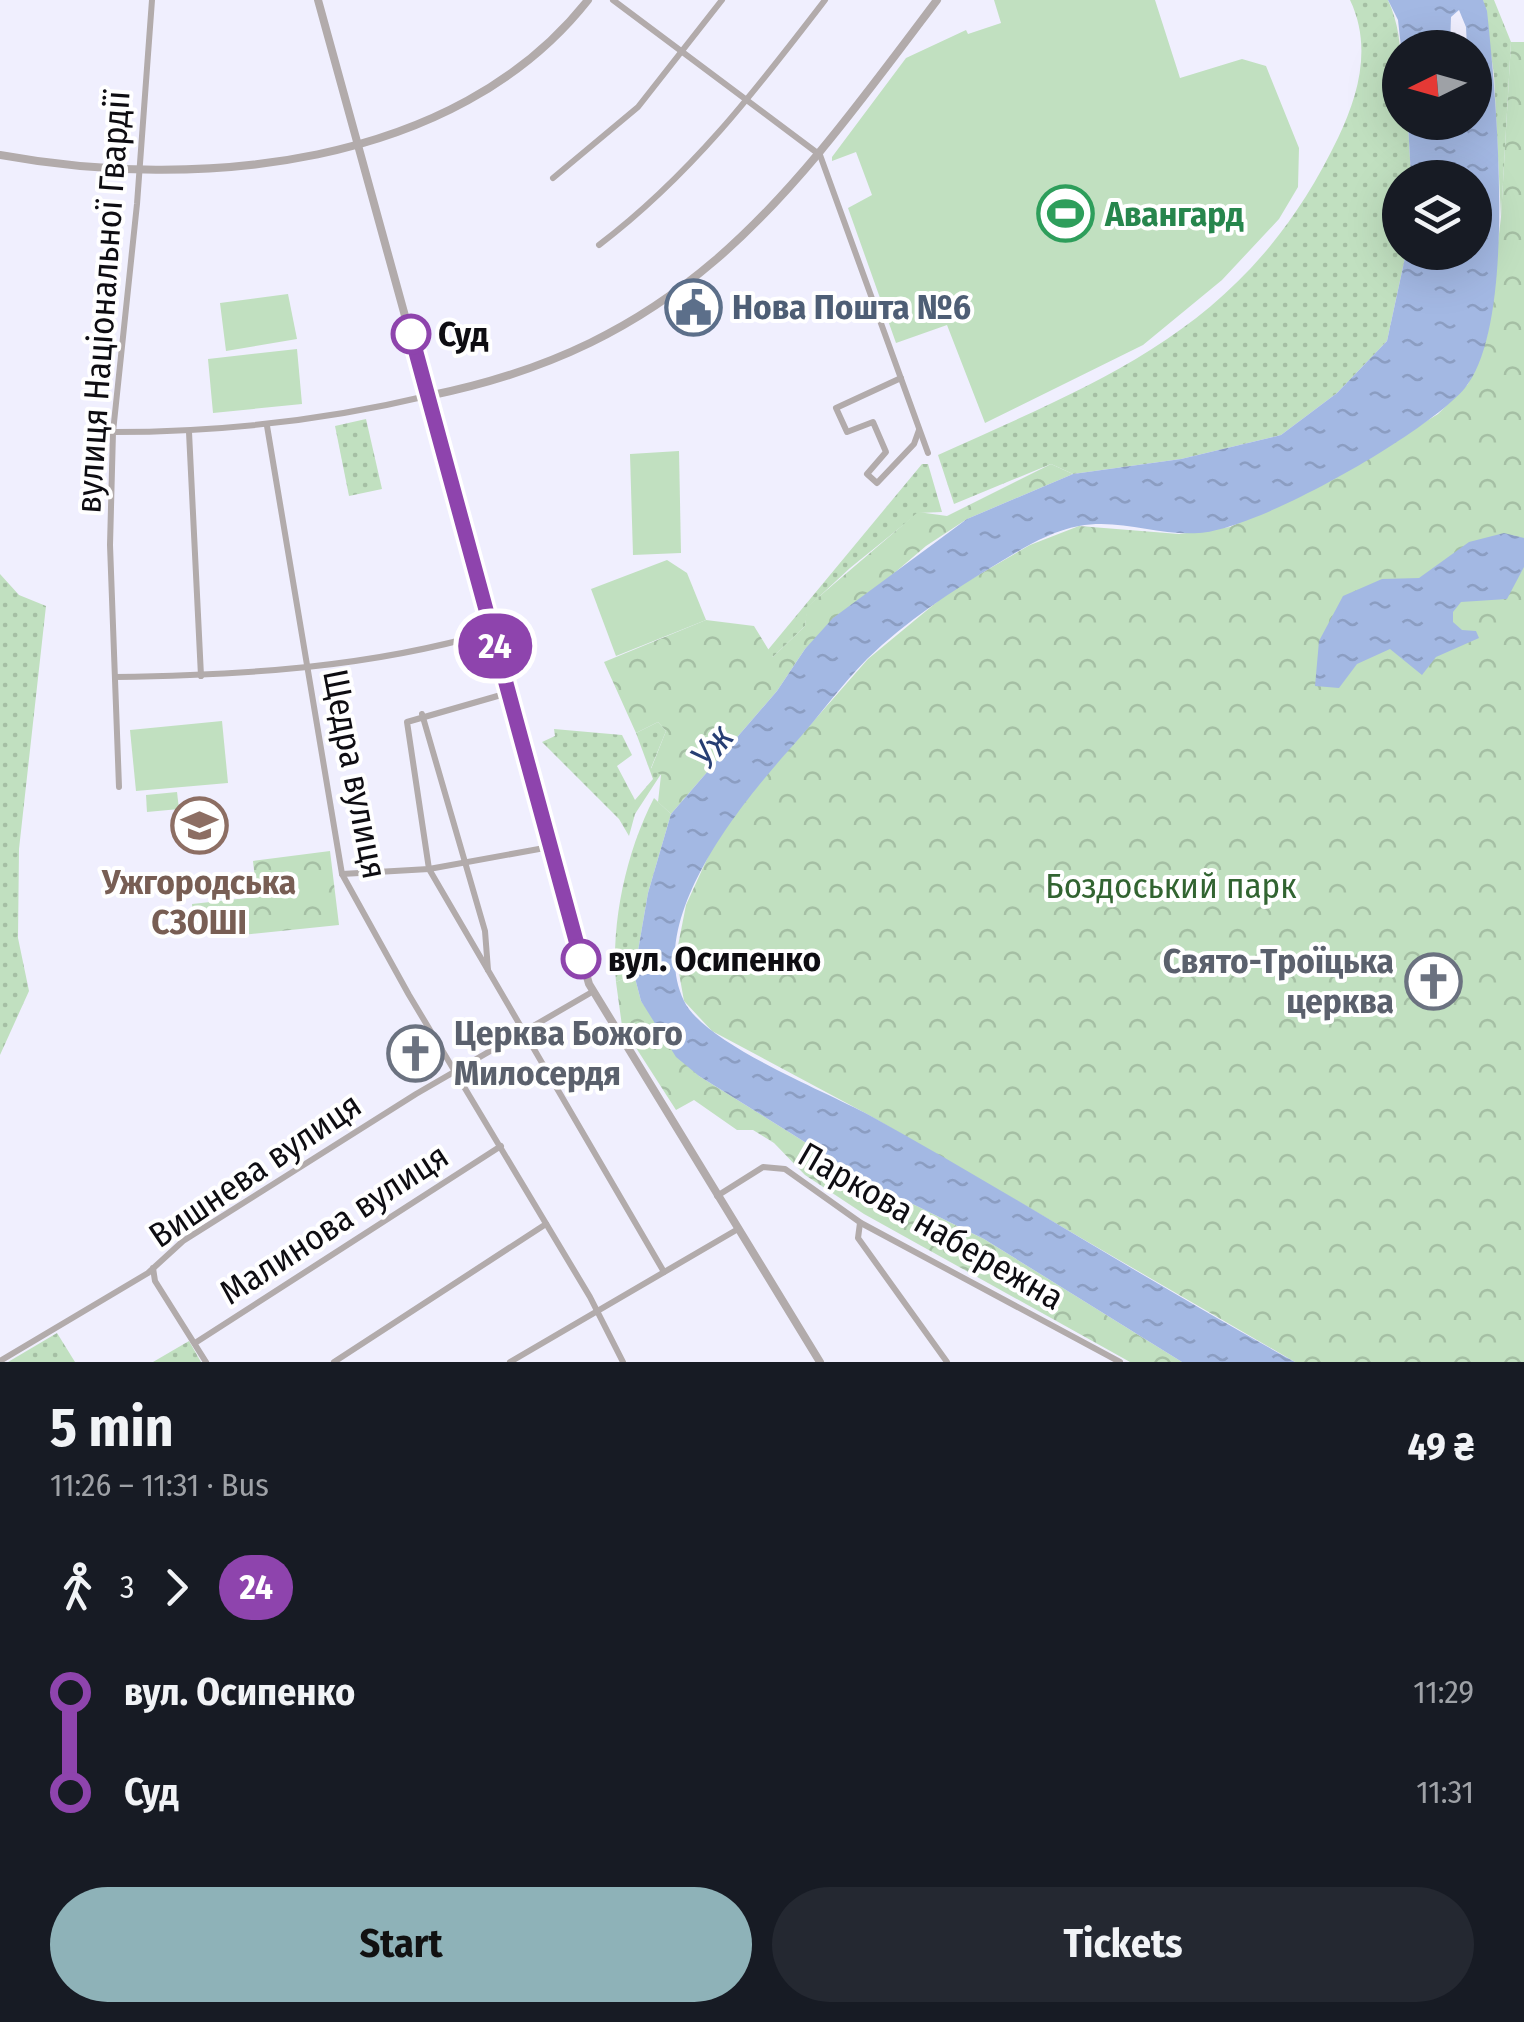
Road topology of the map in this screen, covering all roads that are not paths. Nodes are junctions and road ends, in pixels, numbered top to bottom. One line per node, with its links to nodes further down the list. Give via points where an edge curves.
1 (152, 0): 13 (street, вулиця Національної Гвардії)
2 (318, 0): 10 (street)
3 (588, 0): 10 (street, via 499,78)
4 (613, 0): 8 (street)
5 (722, 0): 8 (street)
6 (825, 0): 9 (street)
7 (937, 0): 11 (street)
8 (684, 52): 9 (street); 14 (street, via 638,107)
9 (750, 99): 11 (street); 15 (street, via 684,174)
10 (358, 146): 13 (street, via 268,164); 17 (street)
11 (820, 155): 16 (street); 17 (street, via 737,244 652,309 524,372)
12 (0, 156): 13 (street)
13 (140, 170): 20 (street, вулиця Національної Гвардії)
14 (554, 178)
15 (599, 244)
16 (901, 378): 19 (street); 19 (street, via 836,408 847,432 873,422 886,452 867,474 877,483)
17 (428, 396): 18 (street); 23 (street)
18 (267, 426): 21 (street); 24 (street, Щедра вулиця)
19 (920, 429): 22 (street)
20 (112, 432): 21 (street); 26 (street, вулиця Національної Гвардії)
21 (189, 432): 25 (street)
22 (928, 453)
23 (491, 632): 24 (street); 27 (street)
24 (310, 669): 25 (street); 33 (street, Щедра вулиця)
25 (201, 676): 26 (street)
26 (114, 678): 29 (street, вулиця Національної Гвардії)
27 (508, 693): 28 (street); 30 (street)
28 (422, 714): 31 (street); 32 (street, via 405,728)
29 (119, 787)
30 (550, 847): 31 (street); 35 (street)
31 (465, 862): 32 (street); 34 (street, via 488,946)
32 (429, 869): 33 (street); 34 (street)
33 (342, 874): 37 (street, Щедра вулиця)
34 (488, 971): 36 (street)
35 (592, 992): 36 (street, Вишнева вулиця); 39 (street)
36 (523, 1033): 37 (street, Вишнева вулиця); 44 (street)
37 (457, 1072): 38 (street, Щедра вулиця); 43 (street, Вишнева вулиця, via 183,1241)
38 (501, 1146): 41 (street, Щедра вулиця); 46 (street, Малинова вулиця)
39 (718, 1196): 40 (street, Паркова набережна, via 764,1167 777,1166); 42 (street)
40 (861, 1223): 53 (street, via 858,1238); 54 (street, Паркова набережна)
41 (546, 1224): 45 (street, Щедра вулиця); 49 (street)
42 (738, 1230): 44 (street); 52 (street)
43 (153, 1268): 46 (street); 47 (street, Вишнева вулиця)
44 (664, 1272): 45 (street)
45 (595, 1310): 50 (street); 51 (street, Щедра вулиця)
46 (195, 1343): 48 (street)
47 (0, 1361)
48 (206, 1362)
49 (334, 1362)
50 (510, 1362)
51 (623, 1362)
52 (820, 1362)
53 (946, 1362)
54 (1120, 1362)

